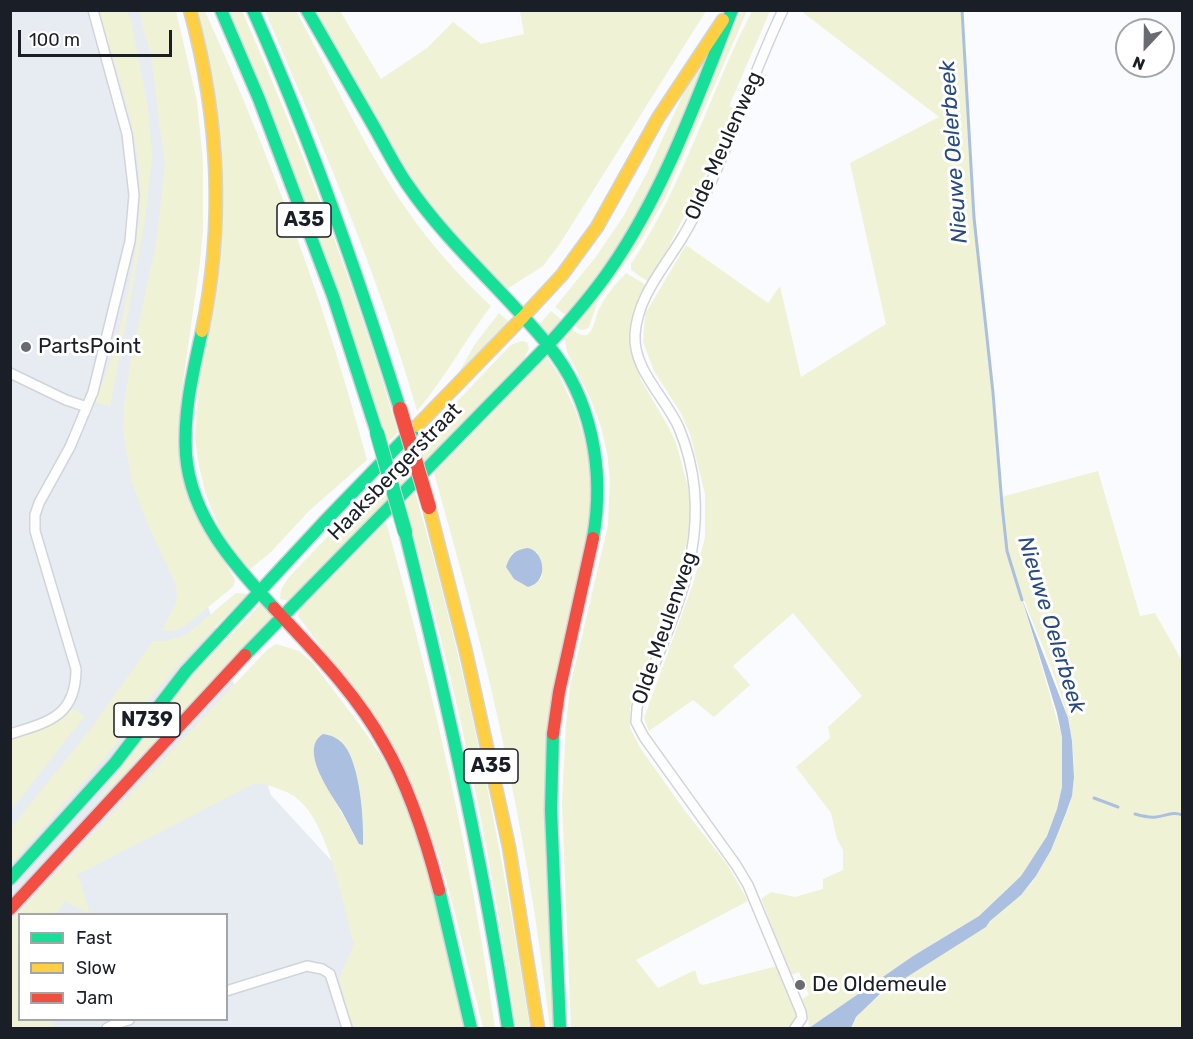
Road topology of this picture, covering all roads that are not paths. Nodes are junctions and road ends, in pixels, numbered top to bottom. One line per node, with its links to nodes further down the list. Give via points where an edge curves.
1 (93, 10): 11 (street, via 127,134 134,195 126,260 98,379)
2 (190, 10): 12 (main road, via 208,86 216,193 213,265 184,446 191,482 211,532)
3 (221, 10): 22 (main road, A35, bridge, via 333,296 405,532 442,680 479,855)
4 (253, 10): 23 (main road, A35, bridge, via 300,122 376,332 429,507 509,847)
5 (307, 10): 8 (main road, via 406,183 435,222)
6 (731, 10): 8 (main road, Haaksbergerstraat / N739, via 658,118 597,226 562,275); 9 (main road, Haaksbergerstraat / N739, via 675,154 643,218 610,271)
7 (783, 10): 25 (street, Olde Meulenweg, via 697,212 639,311 637,355 684,442 697,510 688,571 636,717 644,736 748,885 801,1012)
8 (523, 317): 9 (main road); 12 (main road, Haaksbergerstraat / N739)
9 (548, 345): 13 (main road, Haaksbergerstraat / N739); 24 (main road, via 583,406 594,445 598,481 594,541 567,649 553,732 552,854)
10 (10, 373): 11 (street)
11 (87, 407): 14 (street, via 39,503 34,525 76,669 76,686 70,701 56,717)
12 (260, 593): 13 (main road); 15 (main road, Haaksbergerstraat / N739, via 186,671 115,763)
13 (282, 617): 16 (main road, Haaksbergerstraat / N739); 21 (main road, via 339,681 385,745 418,819 438,880)
14 (10, 734)
15 (14, 876)
16 (10, 909)
17 (228, 990): 20 (street, via 314,966 330,974)
18 (126, 1021): 19 (street)
19 (107, 1029)
20 (347, 1029)
21 (471, 1029)
22 (508, 1029)
23 (538, 1029)
24 (560, 1029)
25 (795, 1029)

